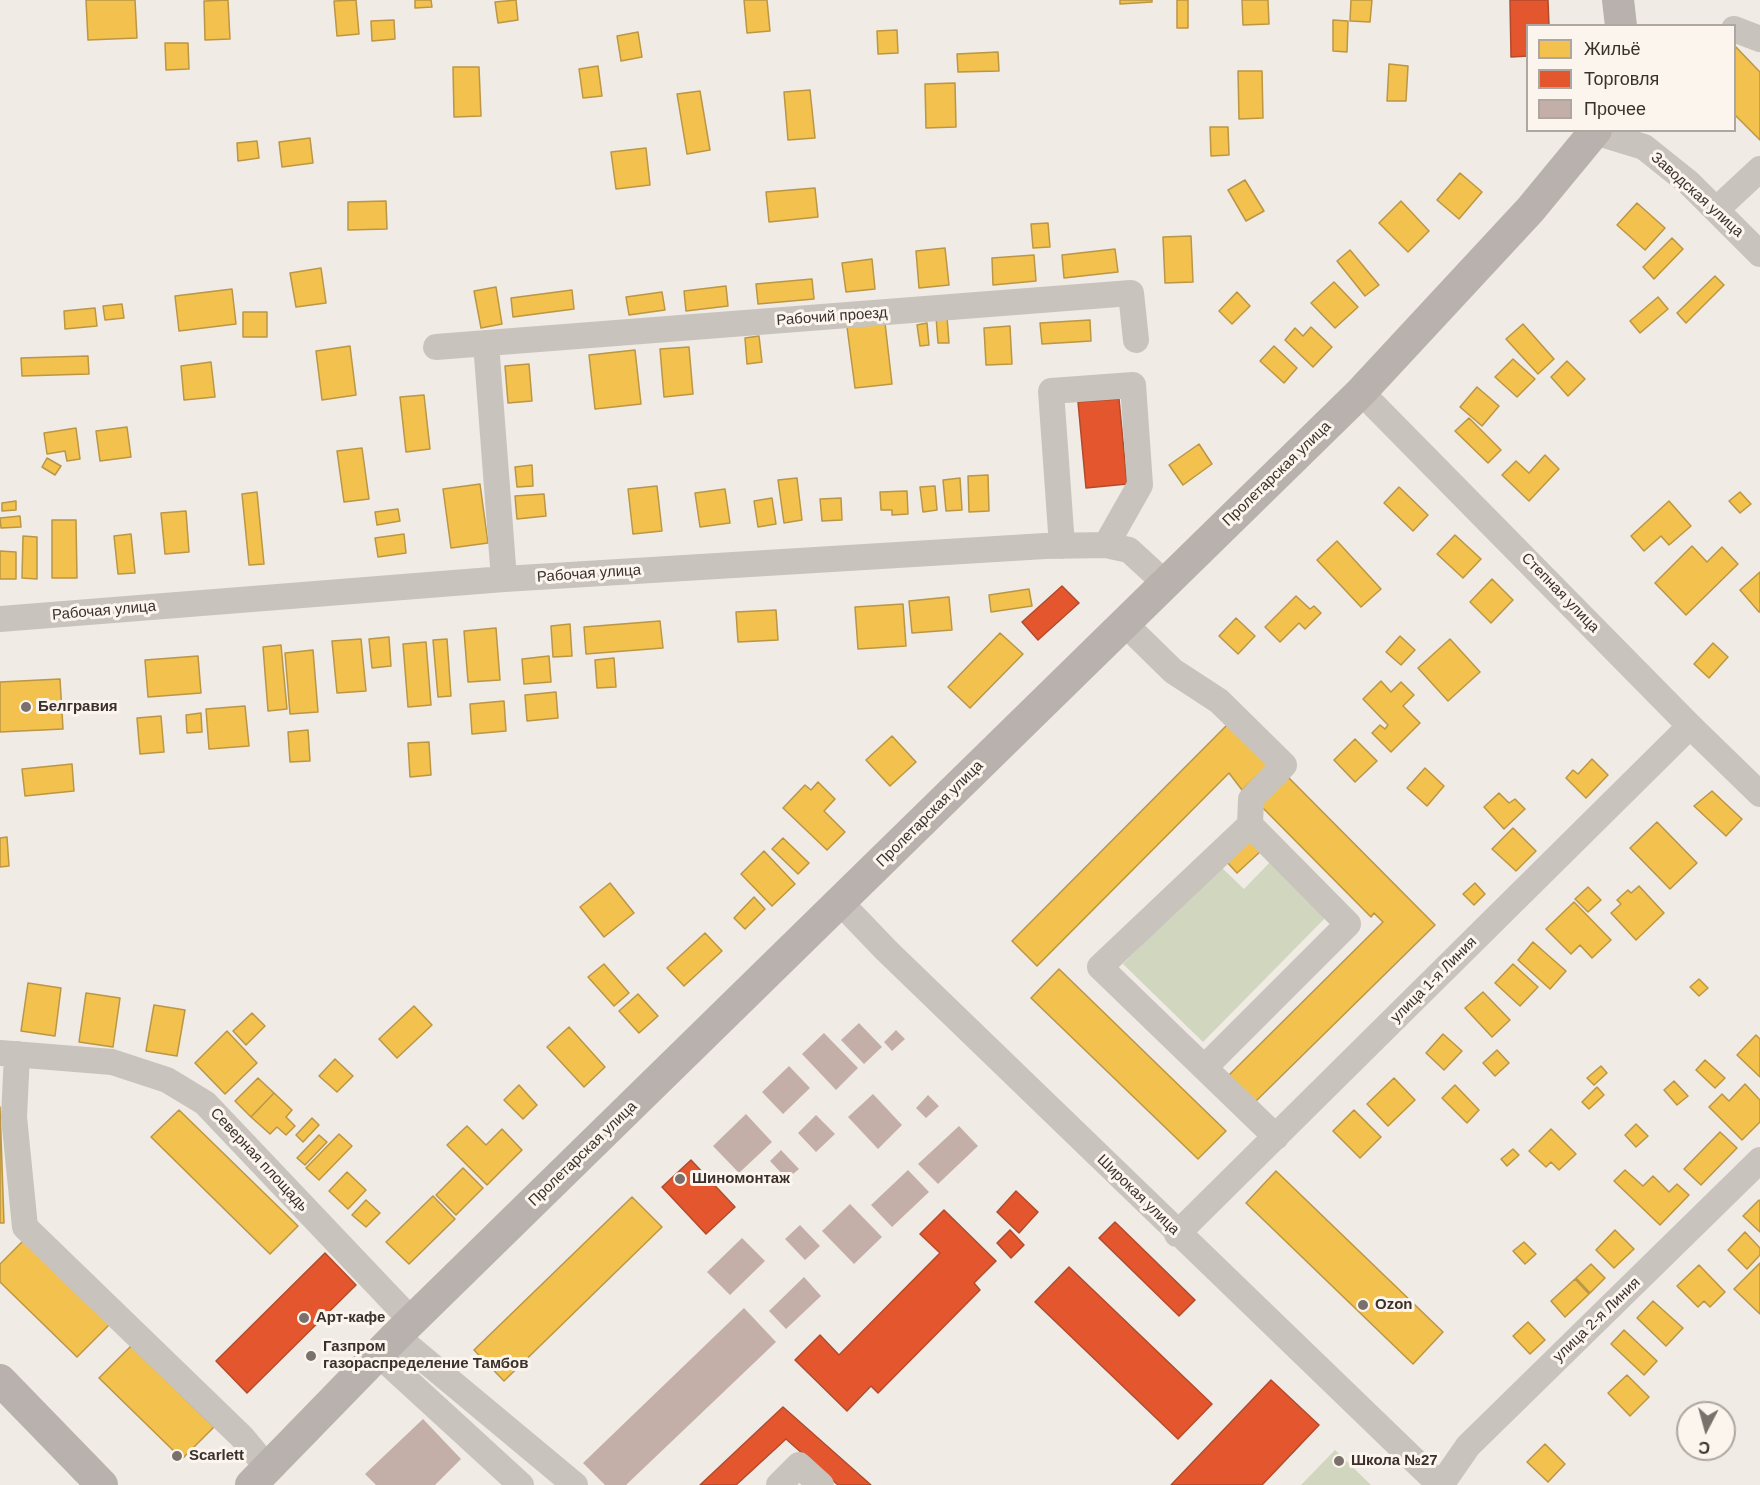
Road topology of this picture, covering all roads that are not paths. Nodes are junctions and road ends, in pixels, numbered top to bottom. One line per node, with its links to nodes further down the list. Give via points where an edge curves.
1 (1618, 0): 2 (main road)
2 (1621, 24)
3 (1736, 30): 4 (street)
4 (1760, 39)
5 (1594, 132): 13 (main road, Пролетарская улица, via 1530,210)
6 (1598, 132): 8 (street, Заводская улица, via 1644,147)
7 (1760, 169): 8 (street)
8 (1716, 210): 9 (street, Заводская улица)
9 (1760, 254)
10 (1136, 340): 11 (street, Рабочий проезд, via 1131,293)
11 (486, 343): 12 (street, Рабочий проезд); 16 (street)
12 (436, 347)
13 (1361, 392): 17 (main road, Пролетарская улица); 20 (street, Степная улица)
14 (1062, 546): 15 (street, Рабочая улица); 15 (street, via 1051,391 1133,385 1140,485); 16 (street, Рабочая улица)
15 (1106, 546): 17 (street, Рабочая улица, via 1129,550)
16 (504, 579): 18 (street, Рабочая улица)
17 (1165, 583): 19 (main road, Пролетарская улица)
18 (0, 619)
19 (1124, 623): 22 (street, via 1173,671 1219,701 1284,765 1251,798); 23 (main road, Пролетарская улица)
20 (1690, 726): 21 (street, Степная улица); 26 (street, улица 1-я Линия)
21 (1760, 794)
22 (1250, 825): 25 (street, via 1348,924); 25 (street, via 1100,967)
23 (840, 902): 28 (street, Широкая улица); 29 (main road, Пролетарская улица)
24 (8, 1053): 29 (street, Северная площадь, via 112,1062 167,1080 205,1103); 31 (street, via 25,1227 242,1437)
25 (1205, 1067): 26 (street)
26 (1276, 1137): 28 (street, улица 1-я Линия)
27 (1760, 1160): 37 (street, улица 2-я Линия, via 1468,1446)
28 (1177, 1234): 37 (street, Широкая улица)
29 (395, 1337): 31 (main road, Пролетарская улица); 33 (street); 34 (street)
30 (0, 1380): 32 (main road)
31 (259, 1476)
32 (102, 1485)
33 (521, 1485)
34 (575, 1485)
35 (779, 1485): 36 (street, via 799,1465)
36 (820, 1485)
37 (1440, 1485)

